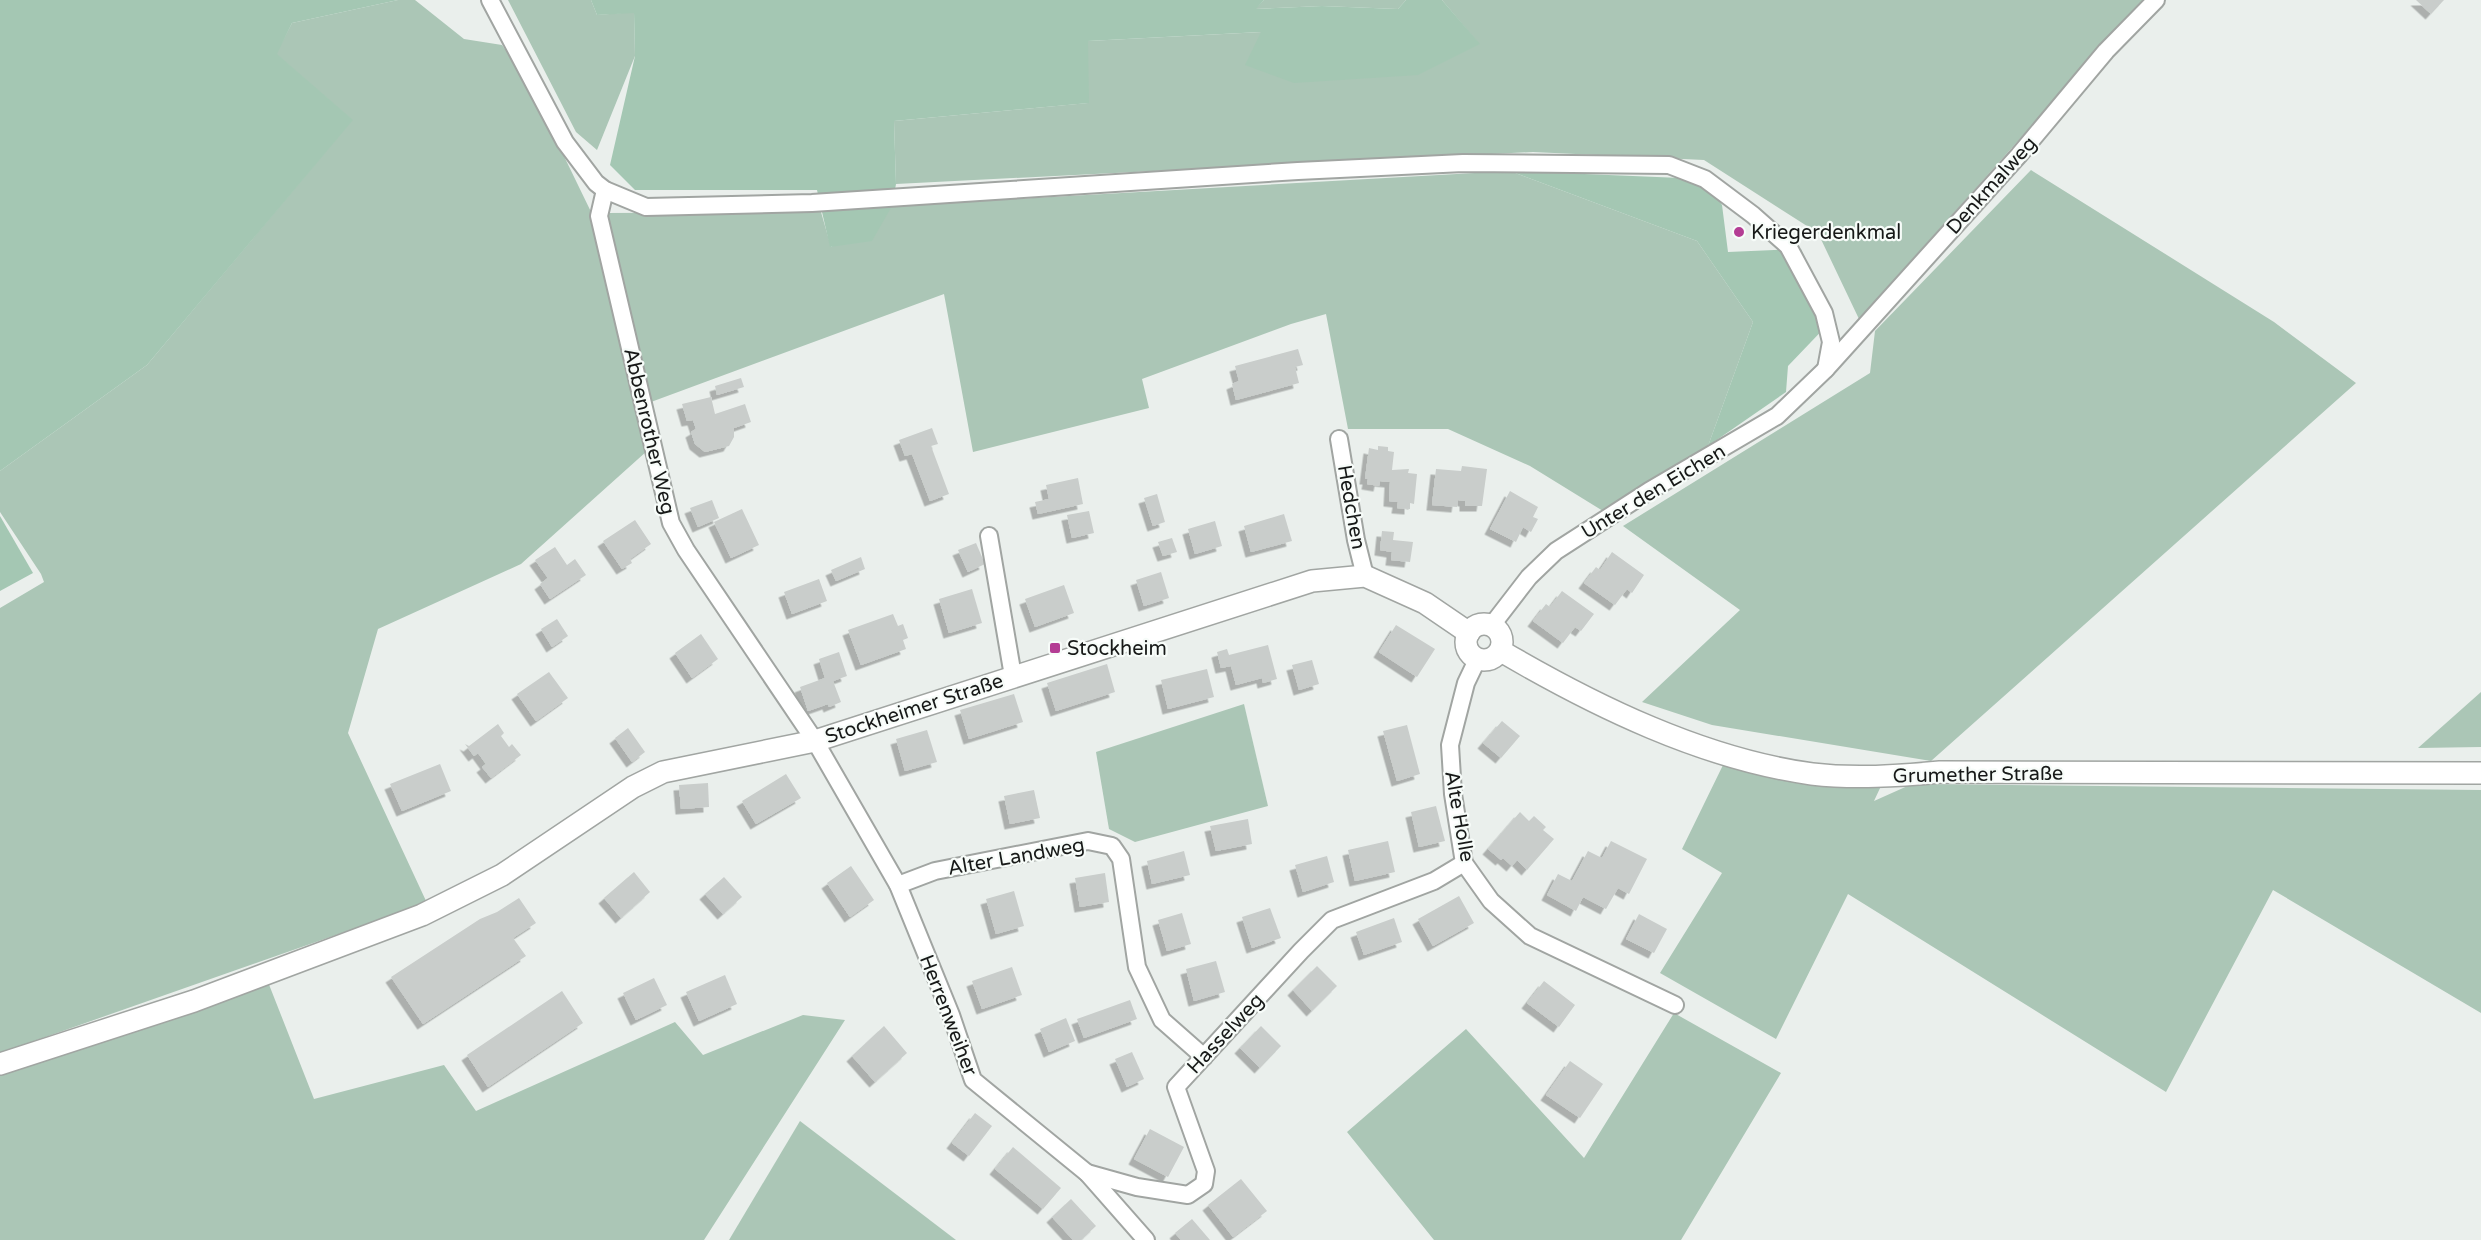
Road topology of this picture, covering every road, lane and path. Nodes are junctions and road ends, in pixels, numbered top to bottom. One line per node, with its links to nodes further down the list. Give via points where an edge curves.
1 (490, 0): 3 (street, via 565,142)
2 (2156, 0): 4 (street, Denkmalweg, via 2106,51 2019,155)
3 (605, 190): 4 (street, via 646,207 812,203 1463,163 1669,165 1705,179 1788,246 1824,313 1831,342); 13 (street, Abbenrother Weg, via 599,216 671,523)
4 (1826, 369): 8 (street, Unter den Eichen, via 1777,416 1556,551 1529,577)
5 (1339, 438): 7 (street, Hedchen)
6 (989, 536): 12 (street)
7 (1365, 576): 9 (street, Stockheimer Straße, via 1425,603); 12 (street, Stockheimer Straße, via 1312,580)
8 (1492, 625): 9 (street, via 1477,625); 10 (street, via 1503,640)
9 (1469, 633): 11 (street, via 1467,650)
10 (1501, 651): 11 (street, via 1488,661); 14 (street, Grumether Straße, via 1554,681 1714,753 1813,774 1888,777 1940,772)
11 (1477, 660): 15 (street, Alte Holle, via 1466,683 1450,745)
12 (1013, 676): 13 (street, Stockheimer Straße)
13 (815, 741): 16 (street, Herrenweiher); 19 (street, Stockheimer Straße, via 663,772 633,787 502,875 422,915 194,1001)
14 (2481, 773)
15 (1464, 863): 17 (street, Alte Holle, via 1491,901 1530,936); 18 (street, Hasselweg, via 1434,881 1332,920)
16 (898, 885): 18 (street, Alter Landweg, via 935,871 1088,841 1112,846 1121,860 1137,967 1162,1020); 20 (street, Herrenweiher, via 973,1080)
17 (1675, 1005)
18 (1204, 1057): 20 (street, Hasselweg, via 1176,1087 1206,1171 1204,1184 1188,1195 1137,1187)
19 (0, 1064)
20 (1087, 1173): 21 (street, Herrenweiher)
21 (1146, 1240)

